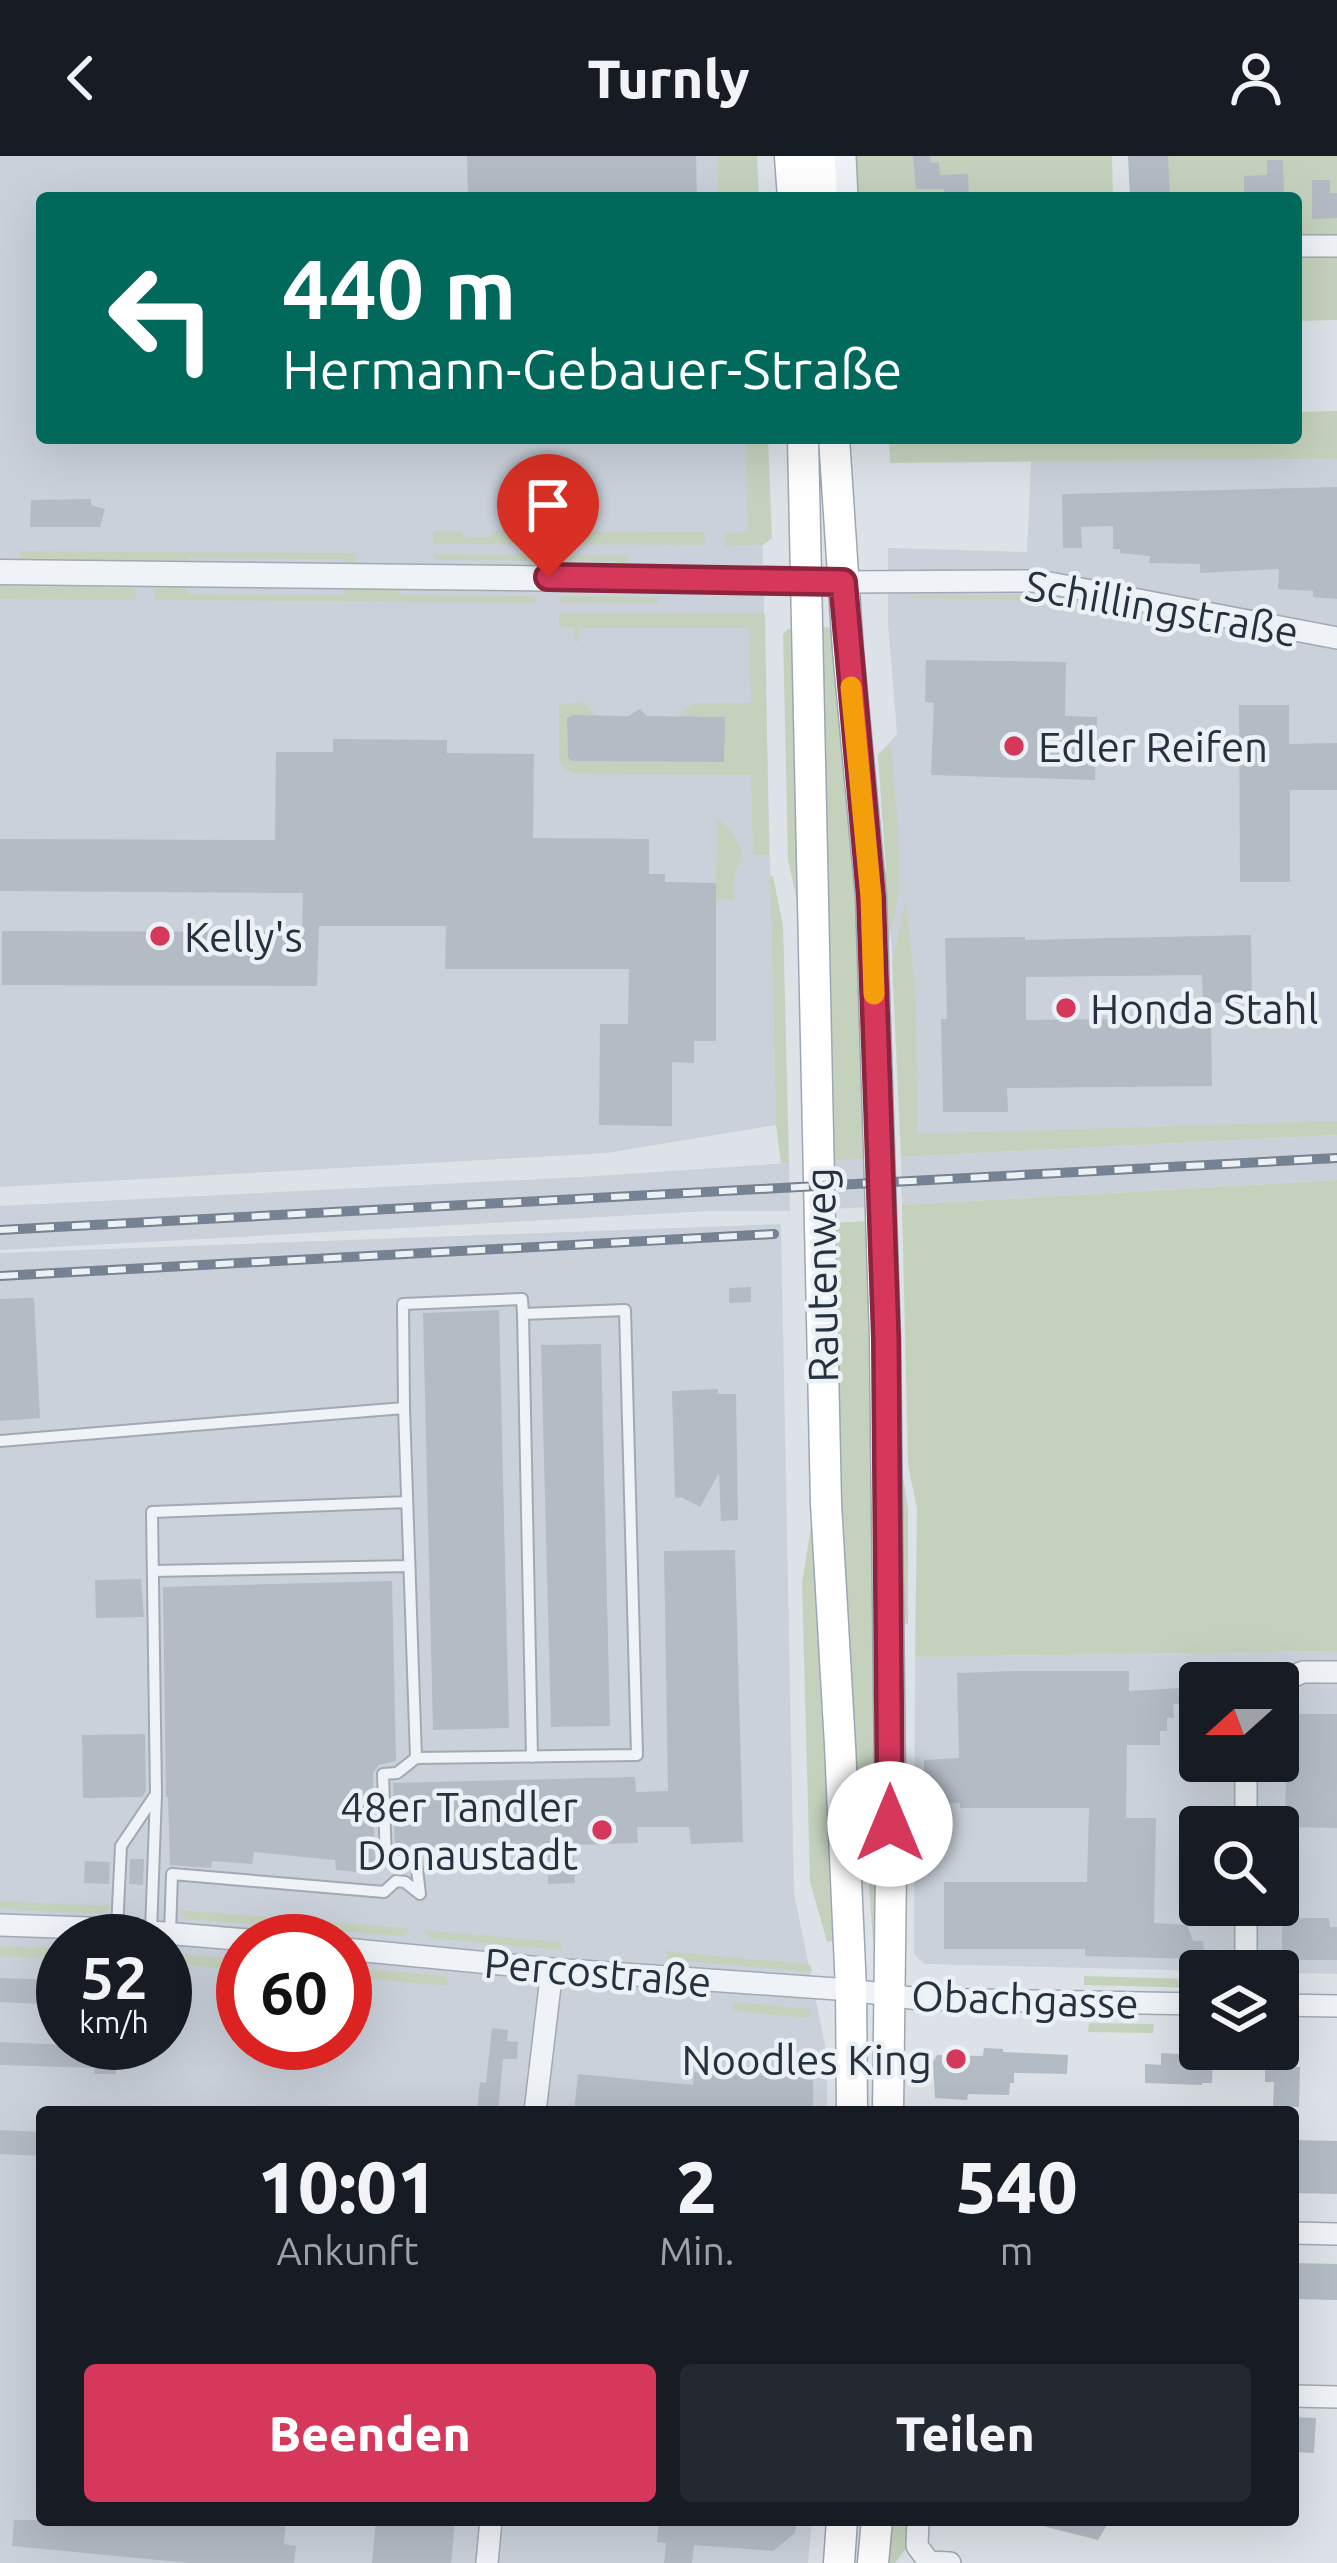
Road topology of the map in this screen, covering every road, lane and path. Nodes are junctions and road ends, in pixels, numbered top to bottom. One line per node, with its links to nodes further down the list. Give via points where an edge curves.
1 (790, 156): 4 (main road)
2 (820, 156): 5 (main road)
3 (845, 156): 6 (street)
4 (793, 192)
5 (822, 192)
6 (847, 192)
7 (1302, 246): 8 (street)
8 (1337, 246)
9 (803, 444): 12 (main road, Rautenweg)
10 (835, 444): 13 (main road, Rautenweg)
11 (0, 572): 12 (street)
12 (807, 581): 13 (street); 33 (main road, Rautenweg, via 826,1504)
13 (843, 582): 14 (street, Schillingstraße, via 1039,581); 34 (main road, Rautenweg, via 871,897 886,1339)
14 (1337, 638)
15 (523, 1314): 16 (lane, via 522,1299 403,1304); 23 (lane); 23 (lane, via 625,1310 637,1756)
16 (404, 1408): 17 (lane); 18 (lane)
17 (0, 1442)
18 (407, 1502): 19 (lane); 20 (lane, via 152,1511)
19 (409, 1566): 20 (lane); 24 (lane)
20 (153, 1571): 25 (lane)
21 (1337, 1672): 22 (street)
22 (1299, 1674)
23 (532, 1757): 24 (lane)
24 (416, 1758): 28 (lane, via 383,1774 386,1860 416,1861 420,1894 396,1881 384,1892 172,1874)
25 (156, 1795): 26 (lane, via 121,1846); 27 (lane)
26 (118, 1914)
27 (160, 1914)
28 (164, 1914)
29 (0, 1925): 30 (street)
30 (36, 1926)
31 (372, 1952): 32 (street, Percostraße)
32 (552, 1970): 33 (street, Percostraße); 38 (street)
33 (851, 1990): 34 (street, Obachgasse); 39 (main road, Rautenweg)
34 (889, 1994): 35 (street, Obachgasse); 40 (main road, Rautenweg)
35 (1179, 2004)
36 (1299, 2005): 37 (street)
37 (1337, 2006)
38 (536, 2106)
39 (852, 2106)
40 (888, 2106)
41 (1299, 2233): 42 (street)
42 (1337, 2234)
43 (1299, 2396): 44 (street)
44 (1337, 2397)
45 (490, 2526): 50 (street)
46 (841, 2526): 51 (main road)
47 (876, 2526): 52 (main road)
48 (918, 2526): 49 (street, via 917,2546)
49 (929, 2562): 53 (street)
50 (487, 2563)
51 (838, 2563)
52 (873, 2563)
53 (950, 2563)

